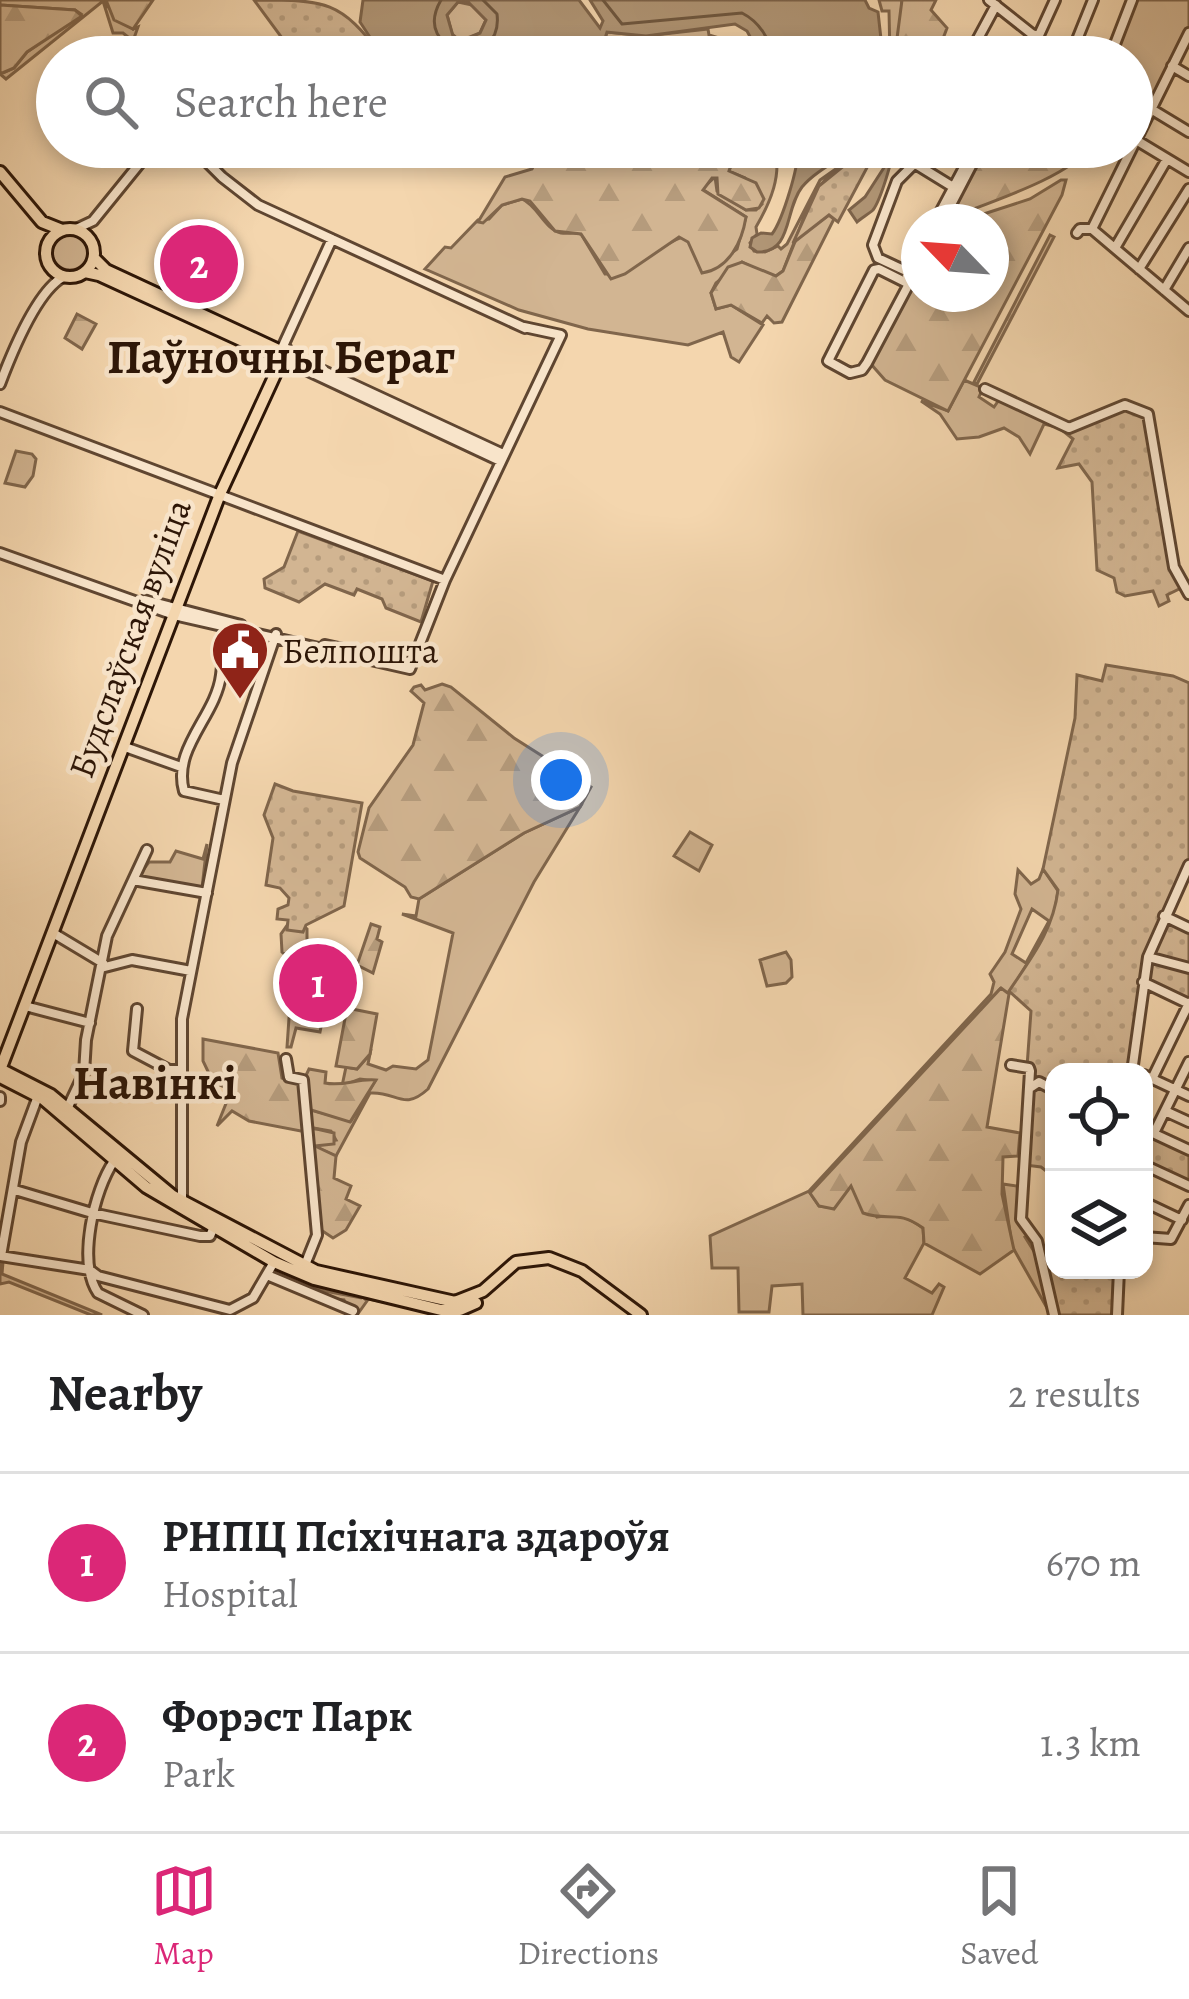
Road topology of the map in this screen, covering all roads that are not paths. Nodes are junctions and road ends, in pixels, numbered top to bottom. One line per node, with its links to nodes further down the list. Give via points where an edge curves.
1 (1055, 0): 8 (street)
2 (1093, 0): 9 (street)
3 (1132, 0): 10 (street)
4 (998, 3): 6 (street); 7 (street)
5 (1189, 33): 11 (street)
6 (980, 36)
7 (1036, 36)
8 (1037, 36)
9 (1075, 36)
10 (1118, 36)
11 (1172, 66): 12 (street); 13 (street)
12 (1189, 76)
13 (1153, 104)
14 (1153, 112): 15 (street)
15 (1189, 132)
16 (1153, 150): 17 (street)
17 (1167, 159): 25 (street); 38 (street)
18 (135, 168): 31 (street)
19 (216, 168): 36 (street, via 248,198)
20 (909, 168): 44 (street, via 872,248)
21 (923, 168): 27 (street)
22 (965, 168): 27 (street)
23 (967, 168): 30 (street)
24 (1122, 168): 32 (street)
25 (1189, 172)
26 (0, 175): 33 (main road, via 42,222); 37 (main road)
27 (953, 187): 29 (street)
28 (1189, 189): 41 (street)
29 (946, 204)
30 (948, 204)
31 (93, 221): 33 (street); 35 (street)
32 (1092, 229): 34 (street); 38 (street)
33 (69, 230): 35 (main road); 37 (main road)
34 (1077, 233)
35 (90, 238): 40 (main road)
36 (333, 241): 48 (street, Будслаўская вуліца); 53 (street, via 559,336)
37 (47, 245): 43 (main road)
38 (1114, 248): 41 (street)
39 (1189, 248): 46 (street)
40 (94, 258): 42 (main road); 48 (main road)
41 (1139, 269): 46 (street)
42 (85, 272): 43 (main road); 48 (main road)
43 (57, 273): 49 (street); 50 (street)
44 (901, 275)
45 (907, 279): 45 (street, via 862,370 847,371 827,357 874,270)
46 (1164, 290): 47 (street)
47 (1189, 311)
48 (282, 355): 53 (street); 54 (main road, Будслаўская вуліца)
49 (0, 373)
50 (0, 384)
51 (985, 389): 57 (street, via 1067,428 1125,405 1148,414 1174,567)
52 (0, 412): 54 (street)
53 (502, 457): 56 (street)
54 (217, 493): 56 (street); 58 (main road, Будслаўская вуліца)
55 (0, 550): 58 (street)
56 (445, 580): 60 (street, via 411,666)
57 (1189, 594)
58 (173, 611): 59 (street); 60 (street); 61 (main road, Будслаўская вуліца); 85 (main road, Будслаўская вуліца)
59 (228, 627): 60 (street); 62 (street, via 208,714)
60 (276, 636): 63 (street)
61 (125, 747): 62 (street); 70 (main road, Будслаўская вуліца)
62 (181, 766): 63 (street, via 184,790)
63 (224, 800): 67 (street)
64 (147, 850): 66 (street)
65 (1189, 865): 68 (street)
66 (133, 880): 67 (street); 72 (street)
67 (207, 893): 74 (street)
68 (1164, 916): 69 (street); 71 (street)
69 (1189, 928)
70 (53, 933): 72 (street); 77 (main road, Будслаўская вуліца)
71 (1148, 957): 73 (street); 75 (street)
72 (101, 961): 74 (street); 79 (street)
73 (1189, 968)
74 (192, 971): 86 (street)
75 (1143, 982): 76 (street); 81 (street)
76 (1189, 1004): 82 (street)
77 (25, 1006): 79 (street); 85 (main road, Будслаўская вуліца)
78 (137, 1009): 86 (street, via 133,1051)
79 (90, 1023): 93 (street, via 82,1078)
80 (286, 1059): 112 (street, via 289,1077 303,1080 317,1234)
81 (1140, 1063)
82 (1147, 1063)
83 (1011, 1065): 89 (street, via 1029,1067)
84 (1188, 1066): 90 (street)
85 (1, 1070): 91 (main road); 93 (main road)
86 (182, 1070): 103 (street)
87 (1153, 1079): 90 (street)
88 (1045, 1085): 89 (street)
89 (1028, 1090): 122 (street, via 1021,1219 1036,1241)
90 (1175, 1090): 92 (street); 94 (street)
91 (38, 1096): 99 (main road); 102 (street)
92 (1189, 1096)
93 (67, 1109): 103 (main road)
94 (1165, 1111): 95 (street); 96 (street)
95 (1189, 1122)
96 (1153, 1126)
97 (1153, 1133): 98 (street)
98 (1189, 1150)
99 (114, 1161): 106 (street); 108 (main road)
100 (1153, 1169): 101 (street)
101 (1189, 1186)
102 (15, 1190): 106 (street); 110 (street)
103 (181, 1201): 108 (main road)
104 (1189, 1205): 107 (street)
105 (1153, 1206): 107 (street)
106 (92, 1213): 108 (street, via 200,1237); 113 (street)
107 (1182, 1220): 109 (street, via 1174,1236)
108 (215, 1226): 111 (main road); 112 (main road)
109 (1153, 1238)
110 (0, 1256): 113 (street)
111 (274, 1262): 114 (street); 116 (main road)
112 (304, 1267): 116 (main road)
113 (89, 1270): 118 (street); 119 (street, via 98,1293)
114 (267, 1275): 117 (street); 118 (street)
115 (1119, 1279): 123 (street)
116 (392, 1294): 120 (main road, via 460,1310 509,1271 535,1262 580,1275); 121 (main road, via 455,1302 483,1291 516,1262 549,1258 582,1271)
117 (353, 1311)
118 (246, 1312)
119 (143, 1315)
120 (630, 1315)
121 (640, 1315)
122 (1054, 1315)
123 (1117, 1315)

